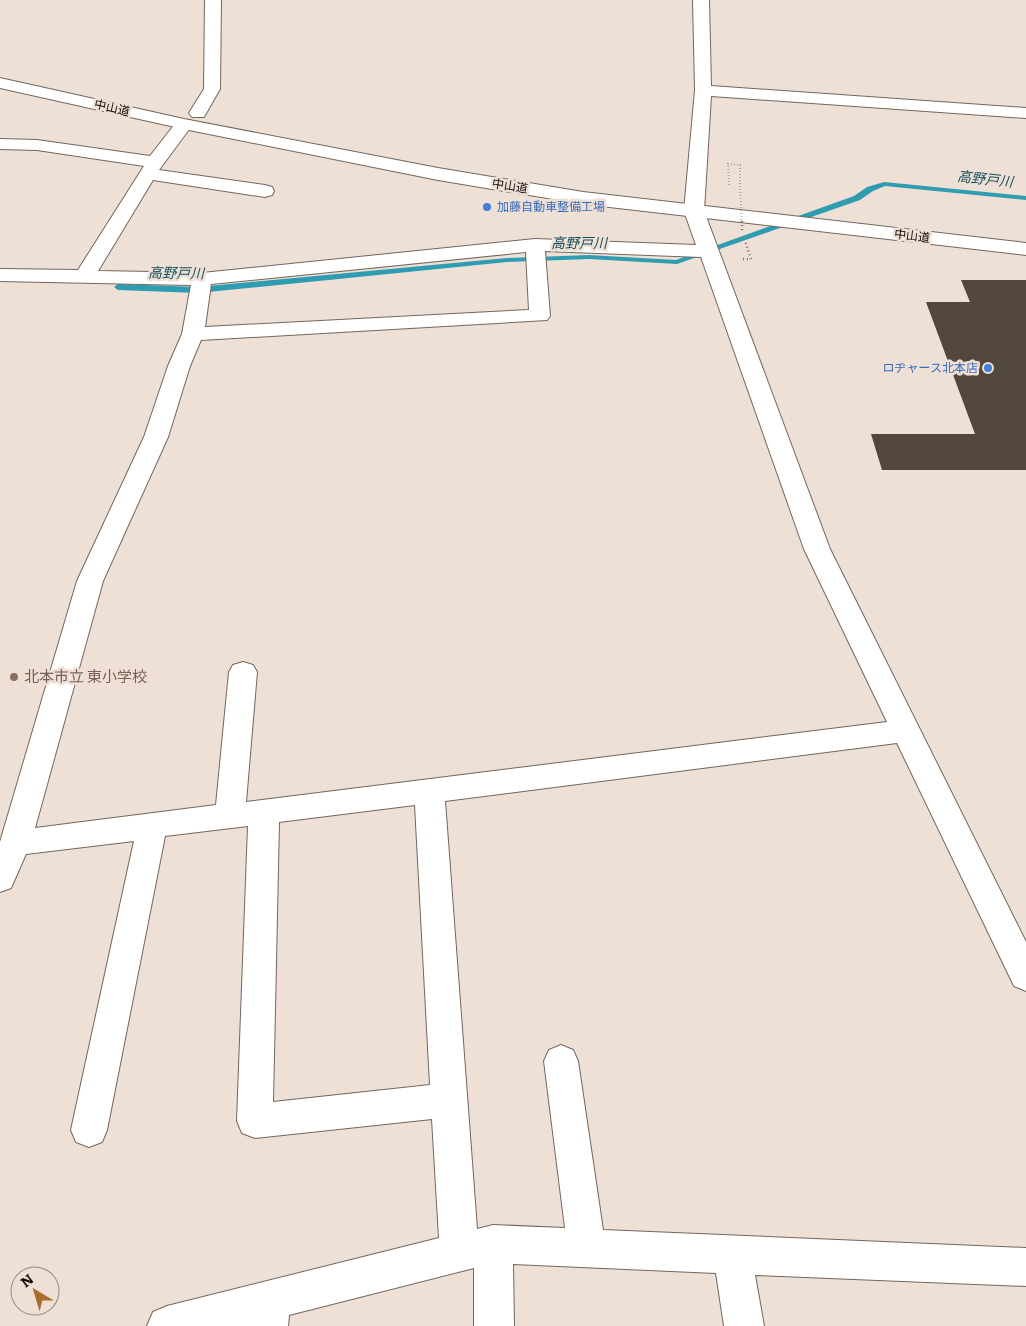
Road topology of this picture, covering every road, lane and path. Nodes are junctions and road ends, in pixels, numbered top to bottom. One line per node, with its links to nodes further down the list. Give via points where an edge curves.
1 (213, 0): 7 (main road, via 212,89)
2 (701, 0): 5 (main road)
3 (0, 69): 7 (main road, 中山道)
4 (0, 83): 7 (main road, 中山道)
5 (703, 90): 6 (main road); 12 (main road)
6 (1026, 113)
7 (191, 119): 9 (main road); 12 (main road, 中山道, via 438,174 583,198)
8 (0, 144): 9 (main road, via 37,145)
9 (151, 168): 11 (main road); 19 (main road)
10 (729, 185): 13 (path, bridge, via 728,164 740,164)
11 (265, 191)
12 (694, 204): 14 (main road, 中山道); 16 (main road, 中山道); 17 (main road)
13 (742, 232)
14 (1026, 234)
15 (535, 245): 17 (main road); 20 (main road); 21 (main road, via 540,316)
16 (1026, 249)
17 (708, 251): 23 (main road, via 817,549)
18 (0, 275): 19 (main road)
19 (83, 278): 20 (main road)
20 (202, 279): 21 (main road)
21 (193, 334): 28 (main road, via 156,436 90,581)
22 (243, 672): 26 (main road)
23 (904, 731): 24 (main road); 30 (main road)
24 (429, 791): 25 (main road); 32 (main road)
25 (264, 812): 26 (main road); 32 (main road, via 255,1121)
26 (230, 816): 27 (main road)
27 (152, 826): 28 (main road); 33 (main road)
28 (15, 843): 29 (main road)
29 (0, 879)
30 (1026, 976)
31 (562, 1061): 35 (main road)
32 (448, 1100): 34 (main road)
33 (88, 1130)
34 (476, 1248): 35 (main road); 38 (main road); 40 (main road)
35 (587, 1248): 36 (main road)
36 (732, 1254): 37 (main road); 41 (main road)
37 (1026, 1267)
38 (269, 1313): 39 (main road)
39 (167, 1326)
40 (494, 1326)
41 (744, 1326)

